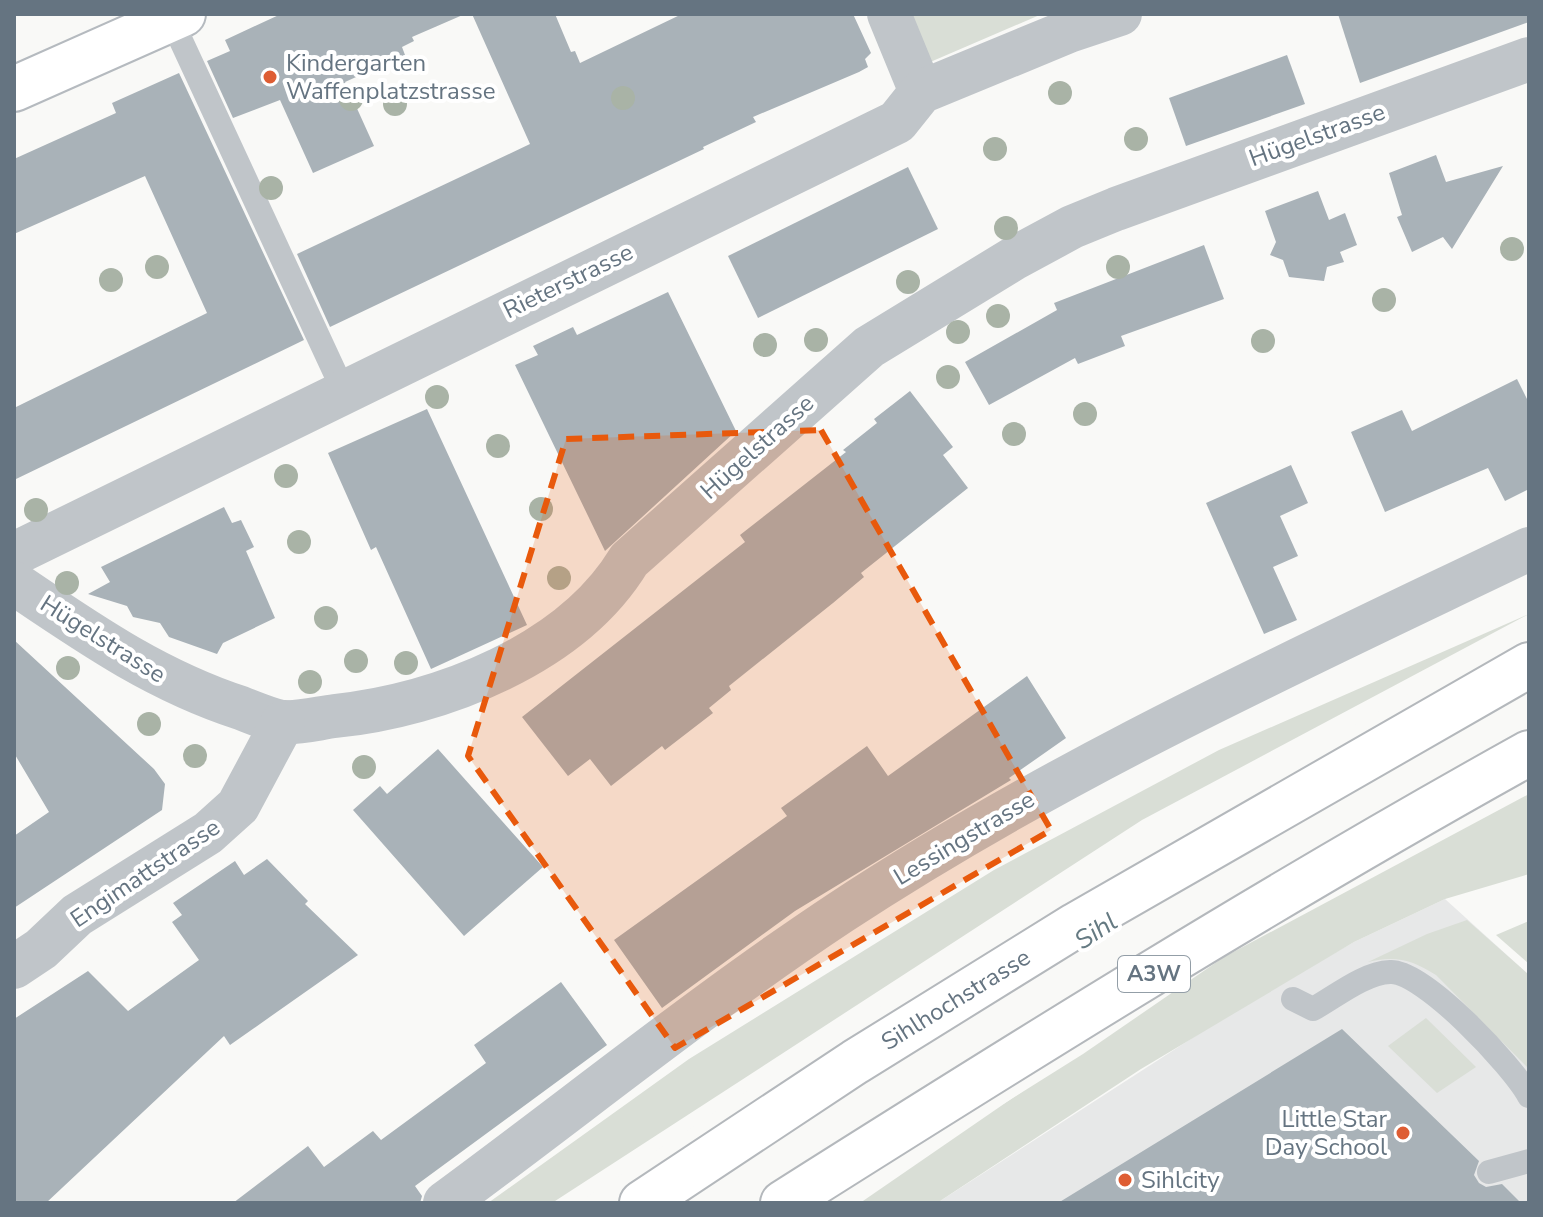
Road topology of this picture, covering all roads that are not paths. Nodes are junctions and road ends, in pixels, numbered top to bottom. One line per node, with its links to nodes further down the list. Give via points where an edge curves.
1 (889, 14): 6 (street)
2 (177, 17): 5 (main road); 7 (lane)
3 (1097, 18): 6 (street, Rieterstrasse)
4 (1529, 59): 12 (street, Hügelstrasse, via 1072,227 869,347 629,560 612,589 507,666 445,694 387,711)
5 (14, 89)
6 (921, 92): 7 (street, Rieterstrasse, via 897,122)
7 (343, 390): 9 (street, Rieterstrasse)
8 (1529, 549): 19 (street, Lessingstrasse, via 1174,720 1013,808 841,912)
9 (14, 554)
10 (14, 583): 12 (street, Hügelstrasse, via 153,674)
11 (1529, 665): 20 (main road, Sihlhochstrasse, via 1076,925)
12 (283, 722): 14 (street, Engimattstrasse, via 238,806 208,833 77,915)
13 (1529, 753): 21 (main road, A3W, via 1301,884)
14 (14, 967)
15 (1293, 999): 16 (lane, via 1313,1009 1369,977 1392,971 1426,986 1490,1047)
16 (1529, 1096)
17 (1529, 1161): 18 (lane)
18 (1489, 1172)
19 (445, 1203)
20 (642, 1203)
21 (783, 1203)

